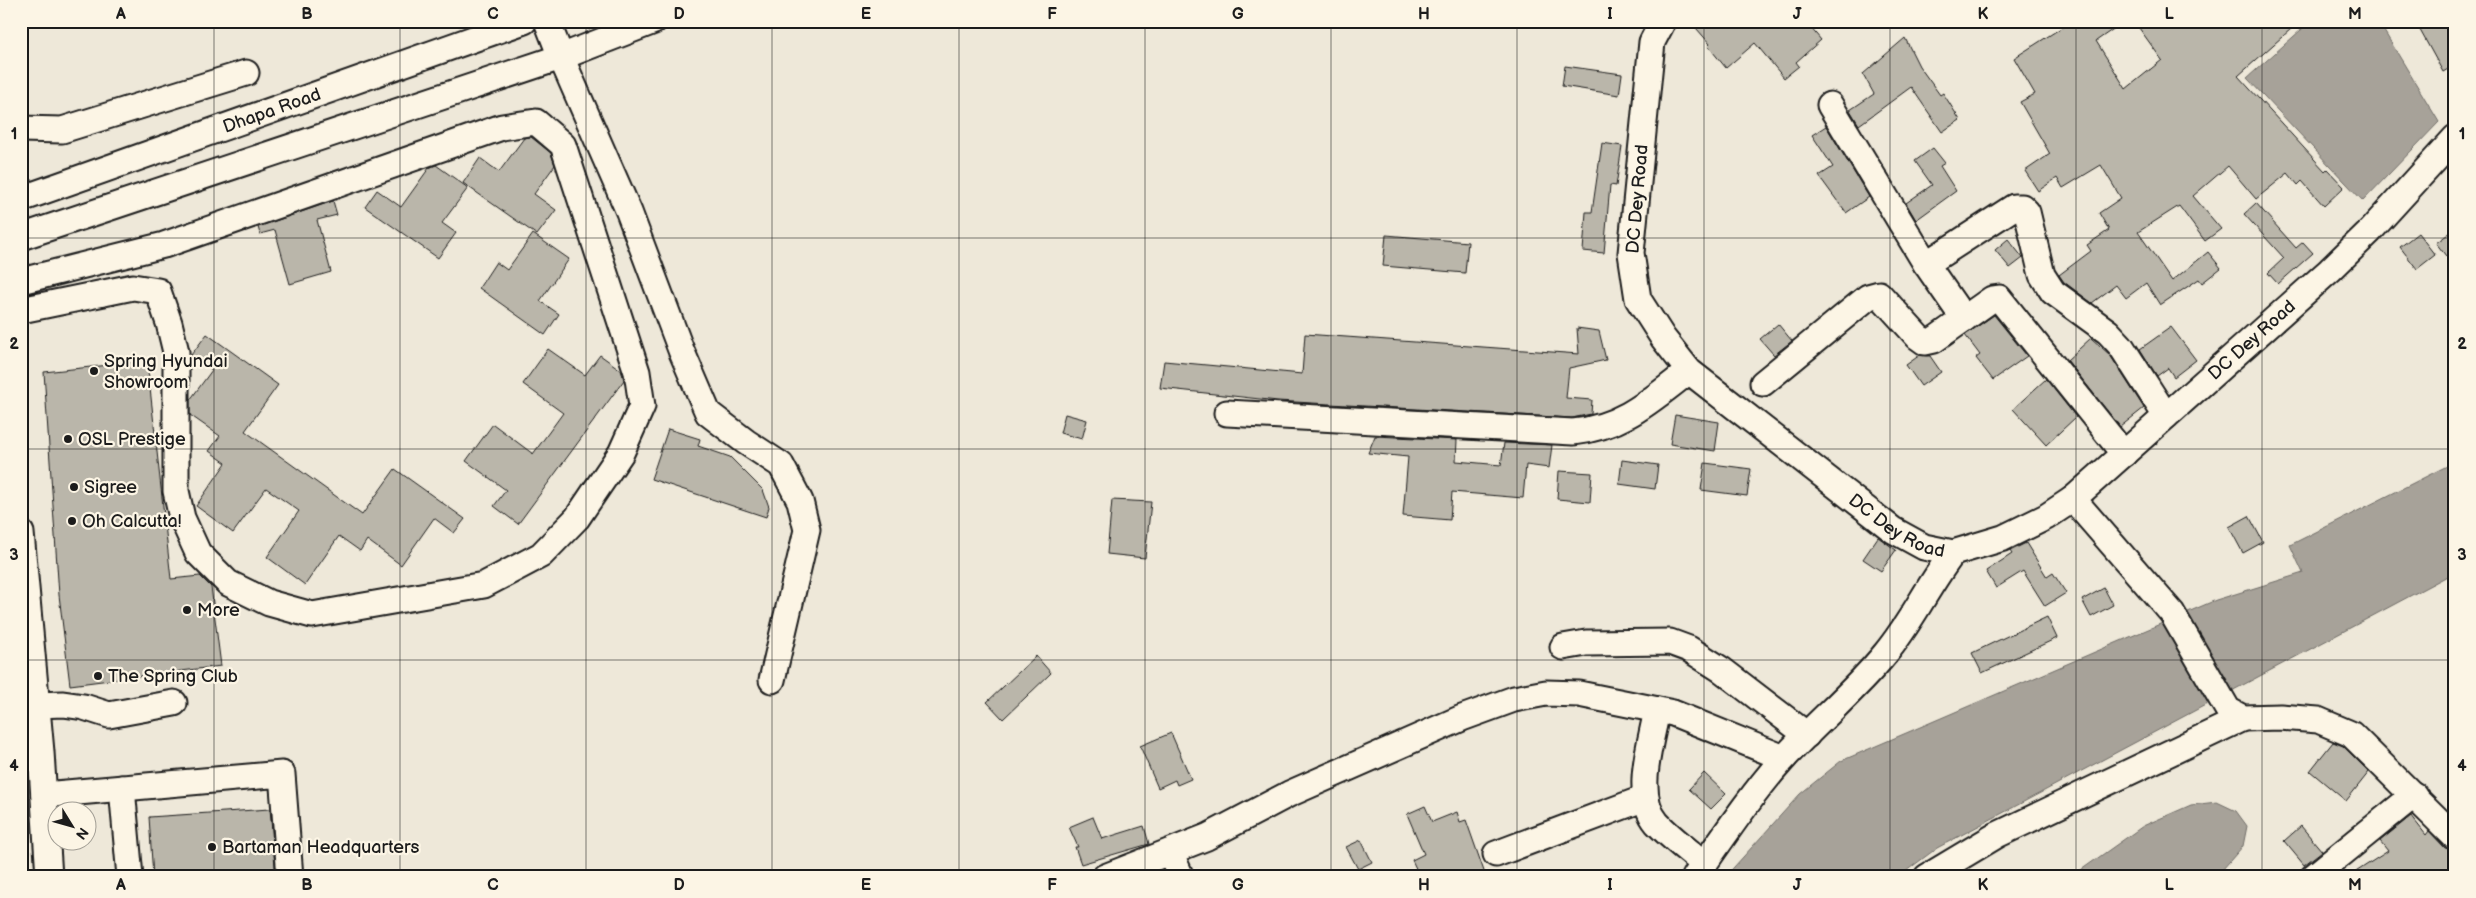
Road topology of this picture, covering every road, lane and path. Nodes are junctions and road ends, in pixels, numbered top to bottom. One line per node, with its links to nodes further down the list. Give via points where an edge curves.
1 (524, 21): 5 (street, Dhapa Road)
2 (547, 21): 6 (street)
3 (654, 21): 6 (street)
4 (1662, 21): 17 (street, DC Dey Road, via 1652,42 1631,253 1638,299)
5 (494, 26): 11 (street, Dhapa Road)
6 (560, 57): 12 (street); 26 (street, via 629,212 708,413 781,465 800,501 807,530)
7 (246, 73): 9 (street, via 62,130)
8 (1830, 105): 13 (street)
9 (21, 129)
10 (2455, 138): 20 (street, DC Dey Road, via 2370,232)
11 (21, 199)
12 (21, 237)
13 (1926, 264): 16 (street); 20 (street, via 2014,206 2022,207 2027,212 2042,276 2053,292 2108,332 2121,346)
14 (21, 281): 15 (street, via 164,245 502,127 536,122 563,145 637,372 642,406 616,461 576,518 540,556 484,585 312,615 269,603 228,583 198,553 182,518 176,491 176,352 158,291 133,287)
15 (21, 310)
16 (1964, 319): 18 (street, via 1934,340 1925,342 1879,294 1868,297); 21 (street, via 1992,299 1999,298)
17 (1689, 371): 19 (street, via 1643,407 1616,422 1573,432); 24 (street, DC Dey Road, via 1894,530 1924,547)
18 (1763, 383)
19 (1227, 413)
20 (2166, 416): 21 (street, DC Dey Road)
21 (2124, 454): 22 (street, DC Dey Road)
22 (2073, 499): 24 (street, DC Dey Road, via 2002,538); 30 (street, via 2172,613)
23 (21, 533): 28 (street)
24 (1953, 553): 31 (street, via 1885,655)
25 (1563, 646): 31 (street, via 1586,643 1676,644 1707,660)
26 (772, 680)
27 (174, 703): 28 (street, via 109,715 63,704)
28 (37, 705): 34 (street)
29 (1657, 710): 32 (street, via 1705,724); 36 (street); 38 (street, via 1579,694 1546,693 1514,699 1376,754)
30 (2235, 714): 35 (street, via 2318,720 2351,734); 47 (street, via 1997,835)
31 (1807, 735): 32 (street)
32 (1784, 758): 41 (street, via 1729,827)
33 (122, 788): 34 (street); 43 (street); 44 (street, via 282,774)
34 (44, 795): 42 (street)
35 (2414, 795): 37 (street); 48 (street)
36 (1645, 798): 39 (street); 41 (street, via 1657,822)
37 (2455, 837)
38 (1170, 852): 40 (street); 46 (street)
39 (1496, 854)
40 (1143, 870): 45 (street)
41 (1700, 871)
42 (49, 877)
43 (130, 877)
44 (290, 877)
45 (1105, 877)
46 (1181, 877)
47 (1927, 877)
48 (2313, 877)

